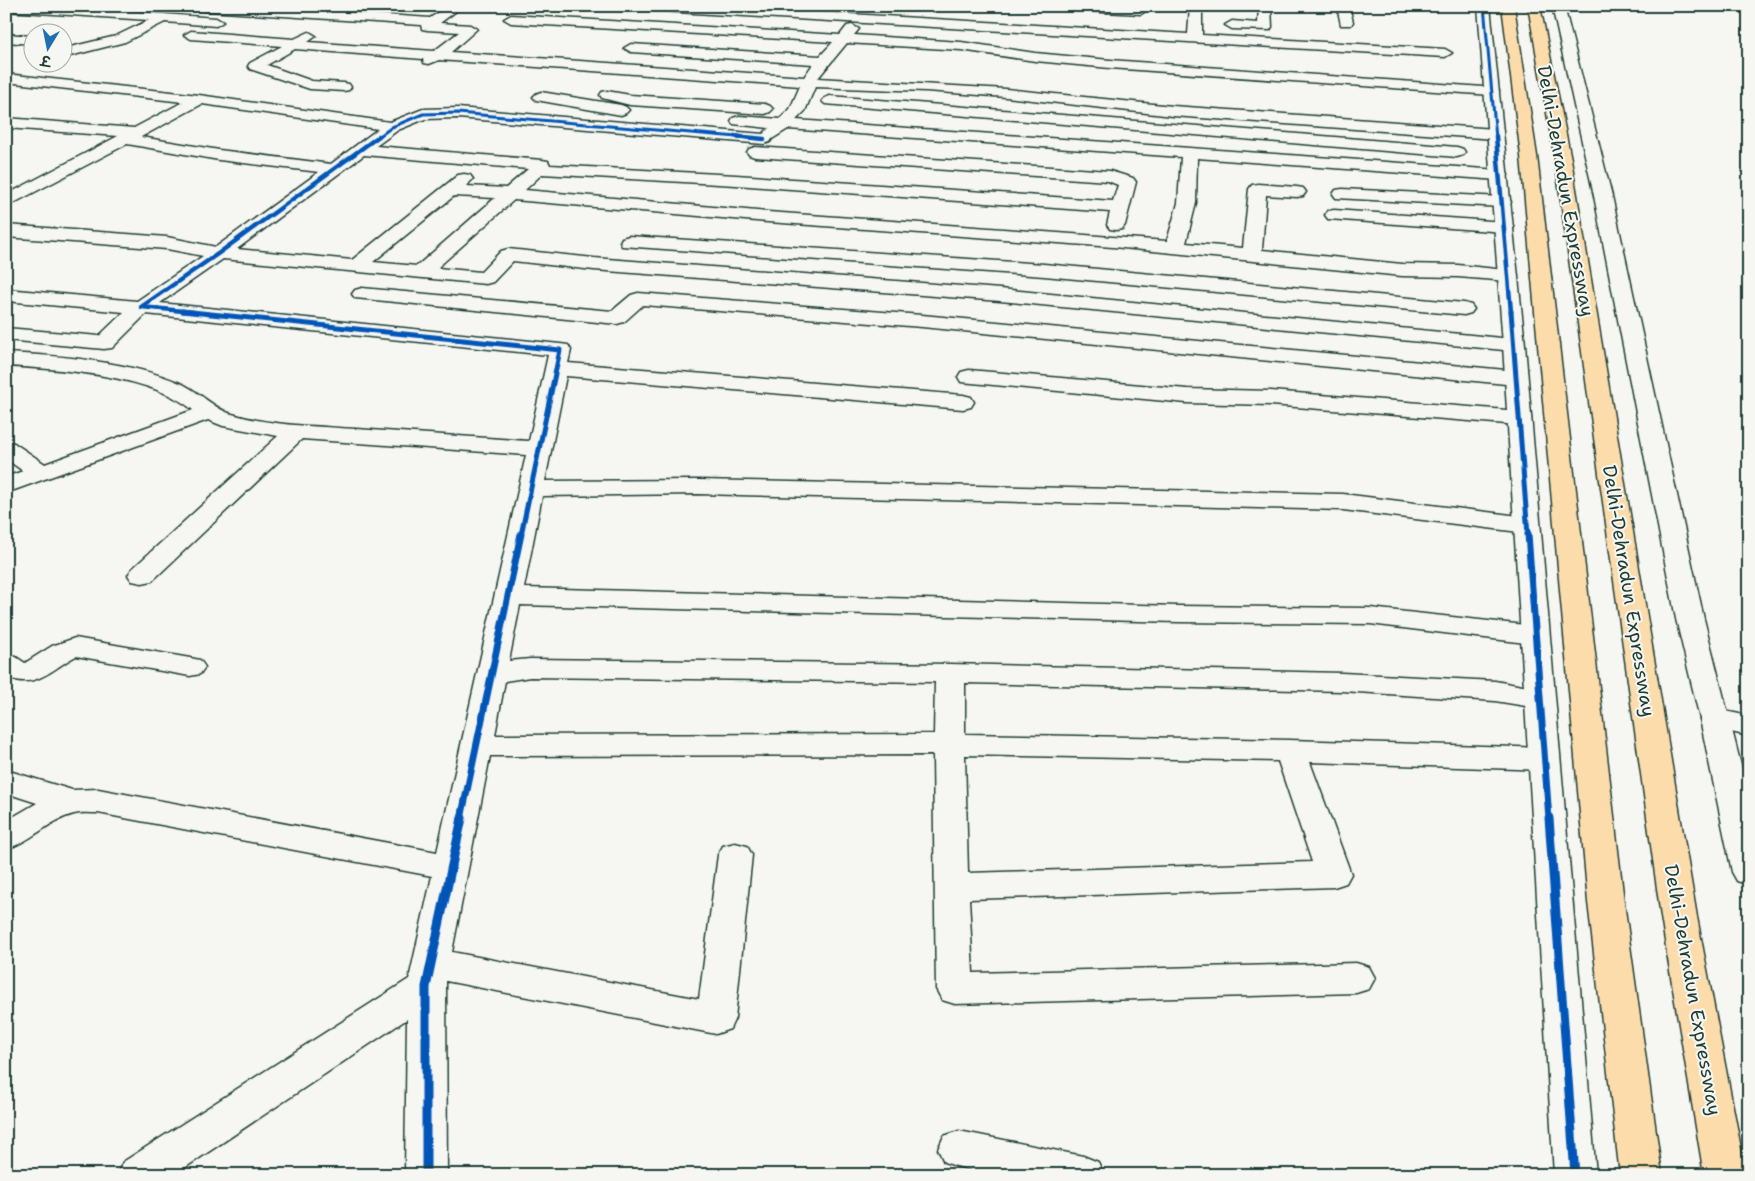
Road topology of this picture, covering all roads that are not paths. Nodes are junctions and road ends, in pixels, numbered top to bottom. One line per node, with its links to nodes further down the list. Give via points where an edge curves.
1 (187, 6): 20 (street)
2 (192, 6): 19 (street)
3 (642, 6): 22 (street)
4 (870, 6): 22 (street)
5 (1064, 6): 16 (street)
6 (1196, 6): 33 (street)
7 (1265, 6): 26 (street, via 1264,26)
8 (1343, 6): 25 (street)
9 (1484, 6): 62 (street)
10 (1508, 6): 145 (highway, Delhi-Dehradun Expressway, via 1529,156 1605,892)
11 (1534, 6): 146 (highway, Delhi-Dehradun Expressway, via 1563,159 1679,916)
12 (1558, 6): 125 (street, via 1603,196 1690,619)
13 (13, 8): 20 (street)
14 (434, 8): 15 (street)
15 (455, 8): 19 (street, via 433,22)
16 (1111, 8): 18 (street, via 1144,15)
17 (592, 13): 31 (street)
18 (1053, 15)
19 (345, 16): 29 (street)
20 (164, 18): 23 (street); 30 (street)
21 (511, 19): 24 (street)
22 (861, 19): 31 (street); 33 (street)
23 (228, 22)
24 (564, 22): 31 (street); 32 (street)
25 (1346, 22)
26 (1223, 25)
27 (294, 26): 29 (street)
28 (427, 26): 46 (street, via 470,29)
29 (322, 28): 39 (street)
30 (137, 30): 38 (street, via 120,39); 39 (street)
31 (847, 35): 35 (street); 48 (street); 49 (street)
32 (540, 36)
33 (1195, 37): 43 (street)
34 (6, 38): 36 (street)
35 (984, 38)
36 (22, 39)
37 (72, 42): 38 (street)
38 (101, 43): 42 (street)
39 (292, 44): 46 (street); 57 (street, via 255,66 310,86)
40 (524, 46): 47 (street)
41 (631, 48): 49 (street)
42 (72, 51)
43 (1445, 53)
44 (849, 55): 49 (street)
45 (610, 59): 49 (street)
46 (434, 60): 47 (street)
47 (499, 60): 49 (street); 52 (street)
48 (1070, 61): 60 (street); 62 (street, via 1459,89)
49 (819, 67): 50 (street); 60 (street, via 926,87); 63 (street)
50 (838, 68)
51 (22, 71): 55 (street)
52 (480, 71)
53 (896, 71): 54 (street)
54 (963, 75)
55 (6, 78): 61 (street, via 155,92)
56 (594, 84): 63 (street, via 777,97)
57 (344, 87)
58 (607, 95): 63 (street, via 630,100)
59 (541, 97): 69 (street)
60 (1053, 98): 62 (street, via 1173,111 1462,131)
61 (198, 100): 66 (street, via 290,110); 67 (street)
62 (1485, 103): 77 (street)
63 (799, 105): 69 (street); 71 (street)
64 (6, 122): 65 (street)
65 (30, 125): 67 (street); 68 (street)
66 (392, 127): 69 (street, via 423,114 458,113); 70 (street)
67 (131, 136): 75 (street, via 219,155); 84 (street)
68 (6, 137)
69 (767, 139): 72 (street); 73 (street); 78 (street)
70 (360, 150): 75 (street); 76 (street, via 542,165)
71 (1457, 152)
72 (1188, 153): 77 (street); 91 (street, via 1187,203)
73 (938, 164): 81 (street); 86 (street, via 1110,176 1127,182)
74 (478, 166): 79 (street)
75 (334, 169): 92 (street)
76 (537, 169): 78 (street); 82 (street)
77 (1488, 174): 87 (street)
78 (736, 180): 81 (street)
79 (450, 190): 82 (street); 94 (street)
80 (1297, 192): 93 (street, via 1258,189)
81 (926, 193): 86 (street)
82 (510, 194): 85 (street); 95 (street)
83 (1342, 194): 87 (street)
84 (6, 202)
85 (660, 207): 90 (street); 100 (street, via 629,242 1044,270)
86 (1121, 207): 90 (street)
87 (1489, 208): 88 (street, via 1477,225); 96 (street)
88 (1334, 215)
89 (6, 231): 92 (street, via 167,243)
90 (1112, 240): 91 (street)
91 (1175, 247): 93 (street)
92 (218, 253): 94 (street); 99 (street)
93 (1252, 255): 96 (street, via 1402,270)
94 (355, 267): 95 (street)
95 (421, 272): 102 (street, via 486,278 508,255 1000,295)
96 (1498, 275): 102 (street)
97 (362, 294): 106 (street, via 617,318 638,299 922,321)
98 (6, 295): 99 (street)
99 (141, 307): 101 (street, via 104,343); 104 (street, via 560,350)
100 (1464, 309)
101 (6, 334)
102 (1514, 345): 106 (street)
103 (6, 359): 108 (street, via 76,364 136,377 172,388)
104 (556, 369): 107 (street); 112 (street)
105 (969, 377): 109 (street, via 1187,396 1271,398)
106 (1516, 378): 109 (street)
107 (963, 402)
108 (209, 412): 110 (street, via 232,421); 113 (street)
109 (1519, 418): 116 (street)
110 (296, 432): 112 (street); 117 (street)
111 (6, 448): 113 (street)
112 (539, 449): 115 (street)
113 (42, 473): 114 (street)
114 (6, 486)
115 (531, 489): 116 (street, via 698,486 1343,502); 118 (street)
116 (1527, 525): 119 (street)
117 (142, 575)
118 (508, 596): 119 (street, via 1370,616); 122 (street)
119 (1535, 635): 124 (street)
120 (6, 664): 121 (street, via 22,673 30,672 65,649 75,647)
121 (190, 666)
122 (492, 673): 123 (street, via 530,668); 128 (street)
123 (950, 673): 124 (street, via 1342,682 1495,691); 127 (street)
124 (1539, 698): 130 (street)
125 (1715, 719): 126 (street); 136 (street)
126 (1749, 726)
127 (950, 744): 128 (street); 129 (street); 137 (street)
128 (477, 746): 135 (street)
129 (1290, 751): 130 (street); 137 (street, via 1334,874)
130 (1544, 759): 144 (street)
131 (6, 781): 132 (street)
132 (71, 802): 133 (street, via 46,812); 135 (street, via 98,801)
133 (6, 837)
134 (735, 855): 138 (street, via 716,1018)
135 (451, 867): 138 (street)
136 (1749, 872)
137 (951, 886): 139 (street, via 955,988)
138 (429, 975): 141 (street); 142 (street)
139 (1356, 978)
140 (959, 1149): 143 (street)
141 (138, 1175)
142 (426, 1175)
143 (1083, 1175)
144 (1575, 1175)
145 (1641, 1175)
146 (1725, 1175)

